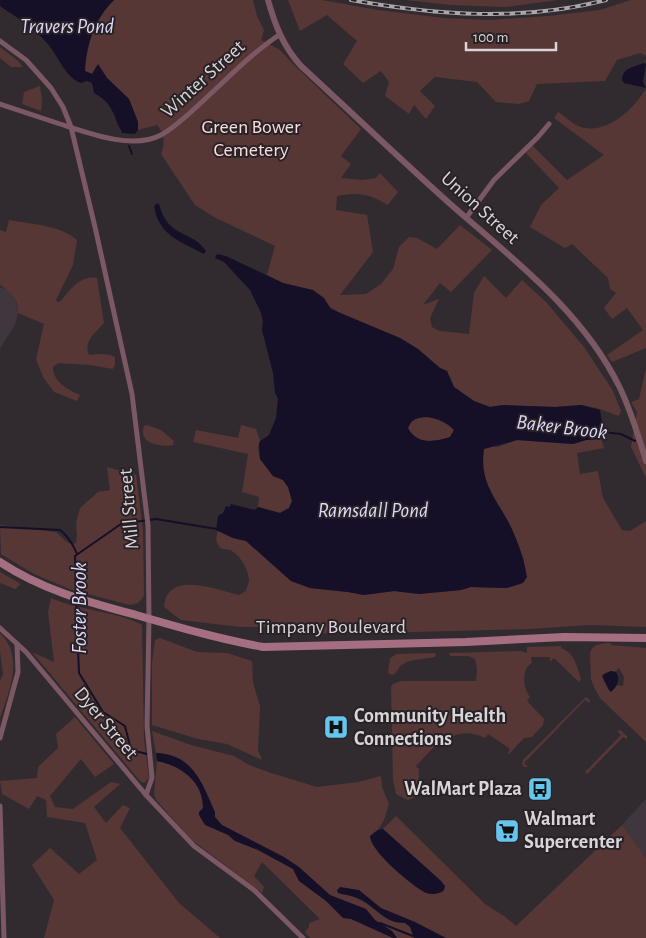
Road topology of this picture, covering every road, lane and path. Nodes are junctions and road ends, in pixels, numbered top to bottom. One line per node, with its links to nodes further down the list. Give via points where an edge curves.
1 (268, 0): 2 (street, Union Street)
2 (279, 35): 6 (street, Winter Street, via 160,136 124,140 87,134); 7 (street, Union Street, via 301,66)
3 (0, 41): 6 (street, Mill Street, via 26,60 51,88)
4 (0, 104): 6 (street, Winter Street)
5 (548, 124): 7 (street, via 494,180)
6 (71, 127): 10 (street, Mill Street, via 132,394 148,525)
7 (466, 218): 8 (street, Union Street, via 546,289 585,333 618,384)
8 (646, 461)
9 (0, 562): 10 (main road, Timpany Boulevard, via 34,582 76,599)
10 (149, 619): 12 (main road, Timpany Boulevard, via 265,647 564,637); 15 (street, Mill Street, via 147,726 152,778)
11 (0, 628): 13 (street, Dyer Street)
12 (646, 638)
13 (17, 644): 14 (street, via 18,672); 15 (street, Dyer Street)
14 (0, 738)
15 (146, 795): 18 (street, via 194,846 254,890)
16 (0, 806): 17 (street)
17 (4, 938)
18 (303, 938)

